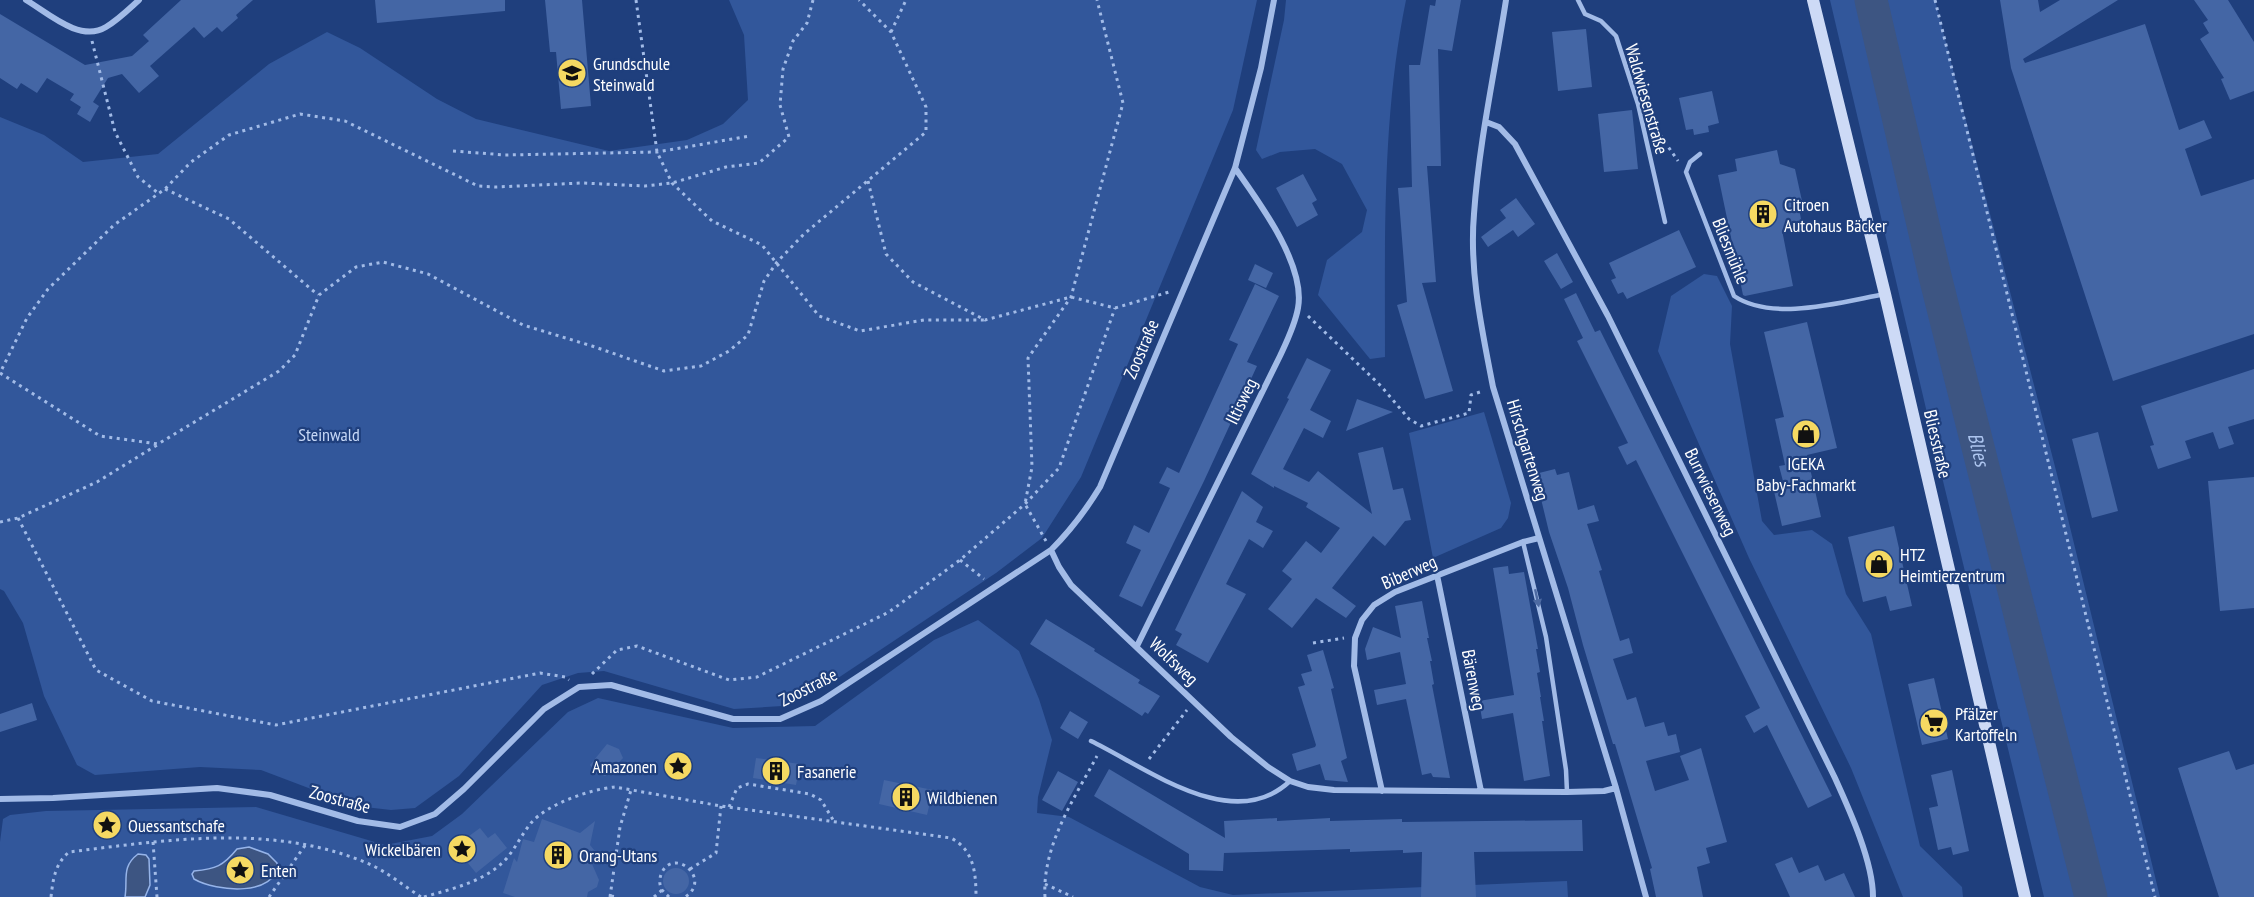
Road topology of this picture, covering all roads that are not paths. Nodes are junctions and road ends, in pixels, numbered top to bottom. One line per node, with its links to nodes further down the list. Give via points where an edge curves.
1 (26, 0): 2 (street, via 73,28 90,33 105,28)
2 (139, 0)
3 (1274, 0): 9 (street, Zoostraße)
4 (1506, 0): 7 (street, Hirschgartenweg)
5 (1578, 0): 10 (lane, Waldwiesenstraße, via 1585,14 1601,21 1616,36 1638,105)
6 (1813, 0): 11 (main road, Bliesstraße)
7 (1486, 122): 12 (street, Hirschgartenweg, via 1474,215 1475,280 1481,328 1493,387); 25 (street, Burrwiesenweg, via 1499,127 1515,144 1608,316 1834,776 1865,858)
8 (1700, 154): 11 (lane, Bliesmühle, via 1686,172 1734,296 1744,303 1785,309)
9 (1235, 168): 14 (street, Zoostraße, via 1100,487 1078,522); 16 (street, Iltisweg, via 1286,252 1297,281 1298,307 1280,356)
10 (1665, 222)
11 (1885, 294): 26 (main road, Bliesstraße)
12 (1539, 538): 13 (street, Biberweg); 19 (street, Hirschgartenweg)
13 (1523, 542): 15 (street, Biberweg); 22 (lane, one-way to 22, via 1546,636)
14 (1051, 550): 16 (street, Wolfsweg, via 1071,585); 23 (street, Zoostraße, via 821,701 780,719 733,719 610,685 579,687 543,709 435,814 400,827 358,821 270,795 217,789)
15 (1437, 575): 20 (street, Biberweg, via 1374,605 1355,638 1354,666); 21 (street, Bärenweg)
16 (1137, 646): 18 (street, Wolfsweg, via 1231,737)
17 (1091, 741): 18 (lane, via 1183,789 1215,800 1244,803 1278,792)
18 (1290, 781): 20 (street, Wolfsweg, via 1334,790)
19 (1616, 788): 22 (street, Wolfsweg); 24 (street, Hirschgartenweg)
20 (1382, 791): 21 (street, Wolfsweg)
21 (1481, 791): 22 (street, Wolfsweg)
22 (1567, 792)
23 (0, 799)
24 (1646, 897)
25 (1873, 897)
26 (2025, 897)

